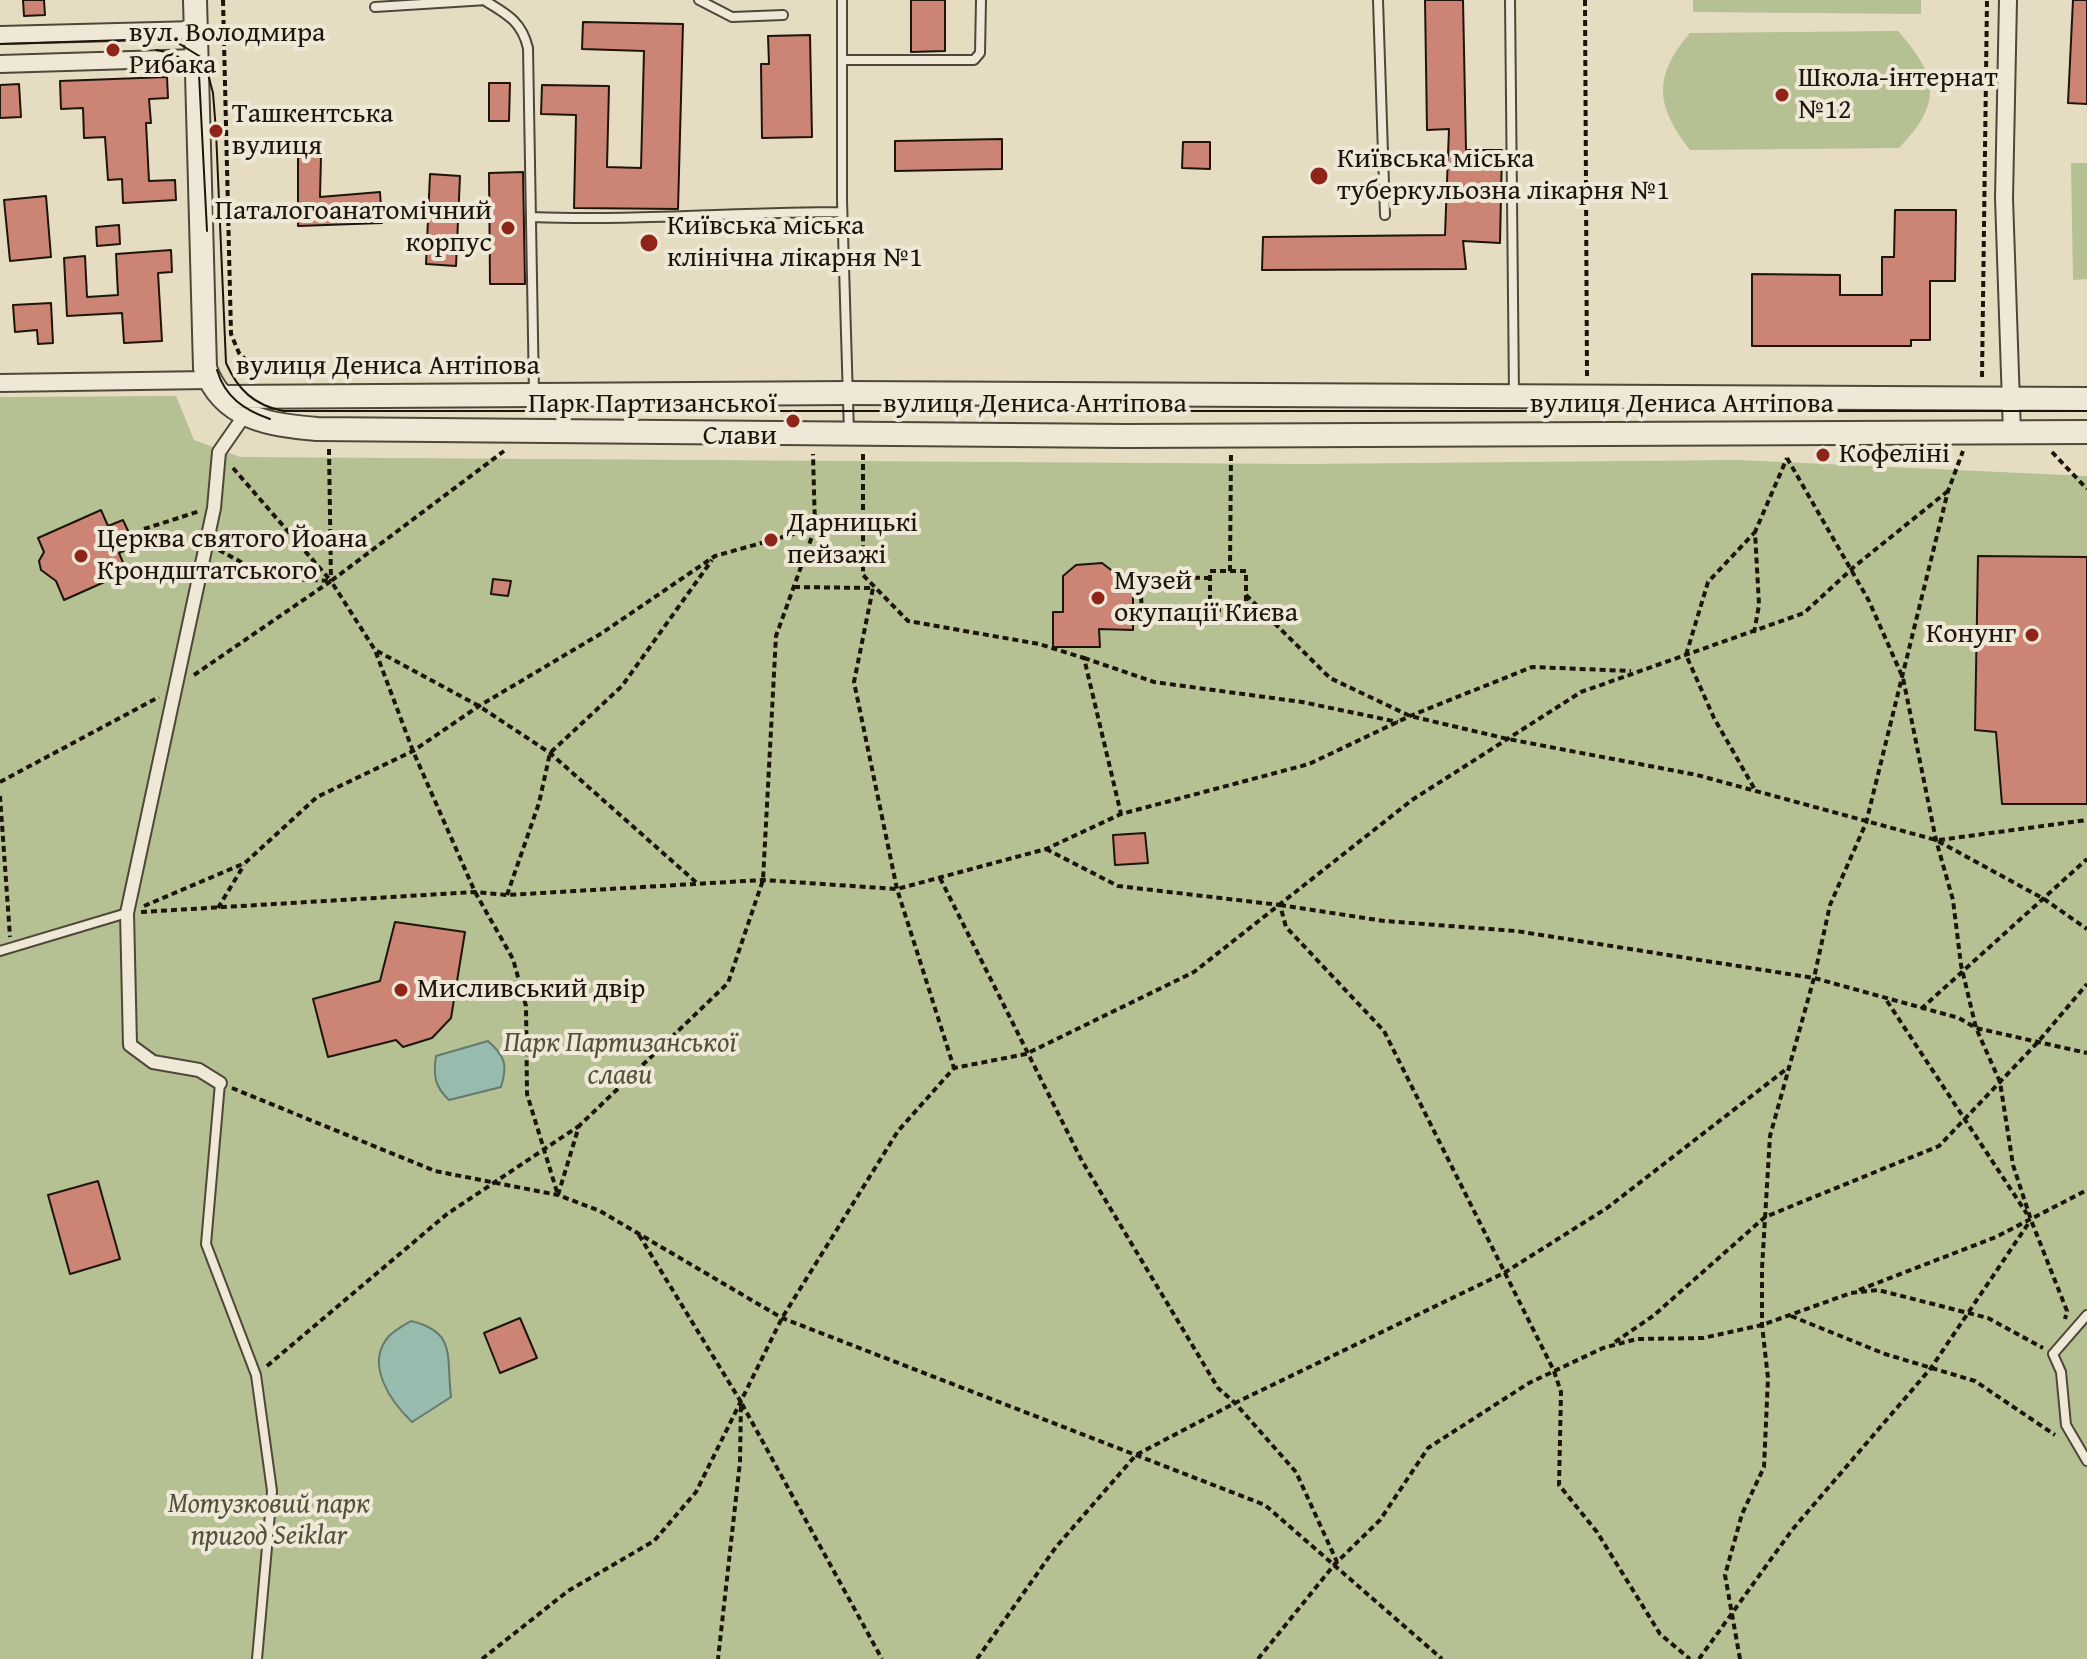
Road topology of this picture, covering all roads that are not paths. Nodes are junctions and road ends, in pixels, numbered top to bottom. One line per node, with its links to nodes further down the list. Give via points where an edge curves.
1 (195, 0): 12 (street)
2 (500, 0): 9 (lane)
3 (699, 0): 11 (lane, via 732,17)
4 (842, 0): 15 (lane)
5 (981, 0): 15 (lane, via 980,53 974,60)
6 (1378, 0): 18 (lane)
7 (1510, 0): 24 (lane)
8 (2008, 0): 25 (street, via 2004,198)
9 (487, 1): 10 (lane); 19 (lane, via 523,29 528,48)
10 (375, 7)
11 (783, 15)
12 (196, 30): 13 (street); 14 (street)
13 (0, 35)
14 (197, 58): 16 (street); 21 (street, via 205,368)
15 (844, 60): 17 (lane)
16 (0, 64)
17 (842, 212): 19 (lane, via 612,220); 22 (lane)
18 (1385, 215)
19 (532, 217): 23 (lane)
20 (0, 383): 21 (street)
21 (216, 389): 23 (street, вулиця Дениса Антіпова); 27 (street, вулиця Дениса Антіпова)
22 (849, 393): 23 (street, вулиця Дениса Антіпова); 24 (street, вулиця Дениса Антіпова); 30 (lane)
23 (534, 396)
24 (1514, 396): 25 (street, вулиця Дениса Антіпова)
25 (2011, 398): 26 (street, вулиця Дениса Антіпова); 29 (street)
26 (2087, 399)
27 (244, 416): 30 (street, вулиця Дениса Антіпова, via 269,425 317,429); 31 (street, via 219,452 214,508)
28 (2087, 432): 29 (street, вулиця Дениса Антіпова)
29 (2012, 433): 30 (street, вулиця Дениса Антіпова)
30 (849, 434)
31 (127, 913): 32 (lane); 33 (street, via 130,1045 153,1062 199,1070)
32 (0, 951)
33 (220, 1083): 36 (lane, via 206,1244 256,1375 272,1491)
34 (2087, 1315): 35 (lane, via 2053,1354 2061,1372 2066,1425)
35 (2085, 1458)
36 (257, 1659)

